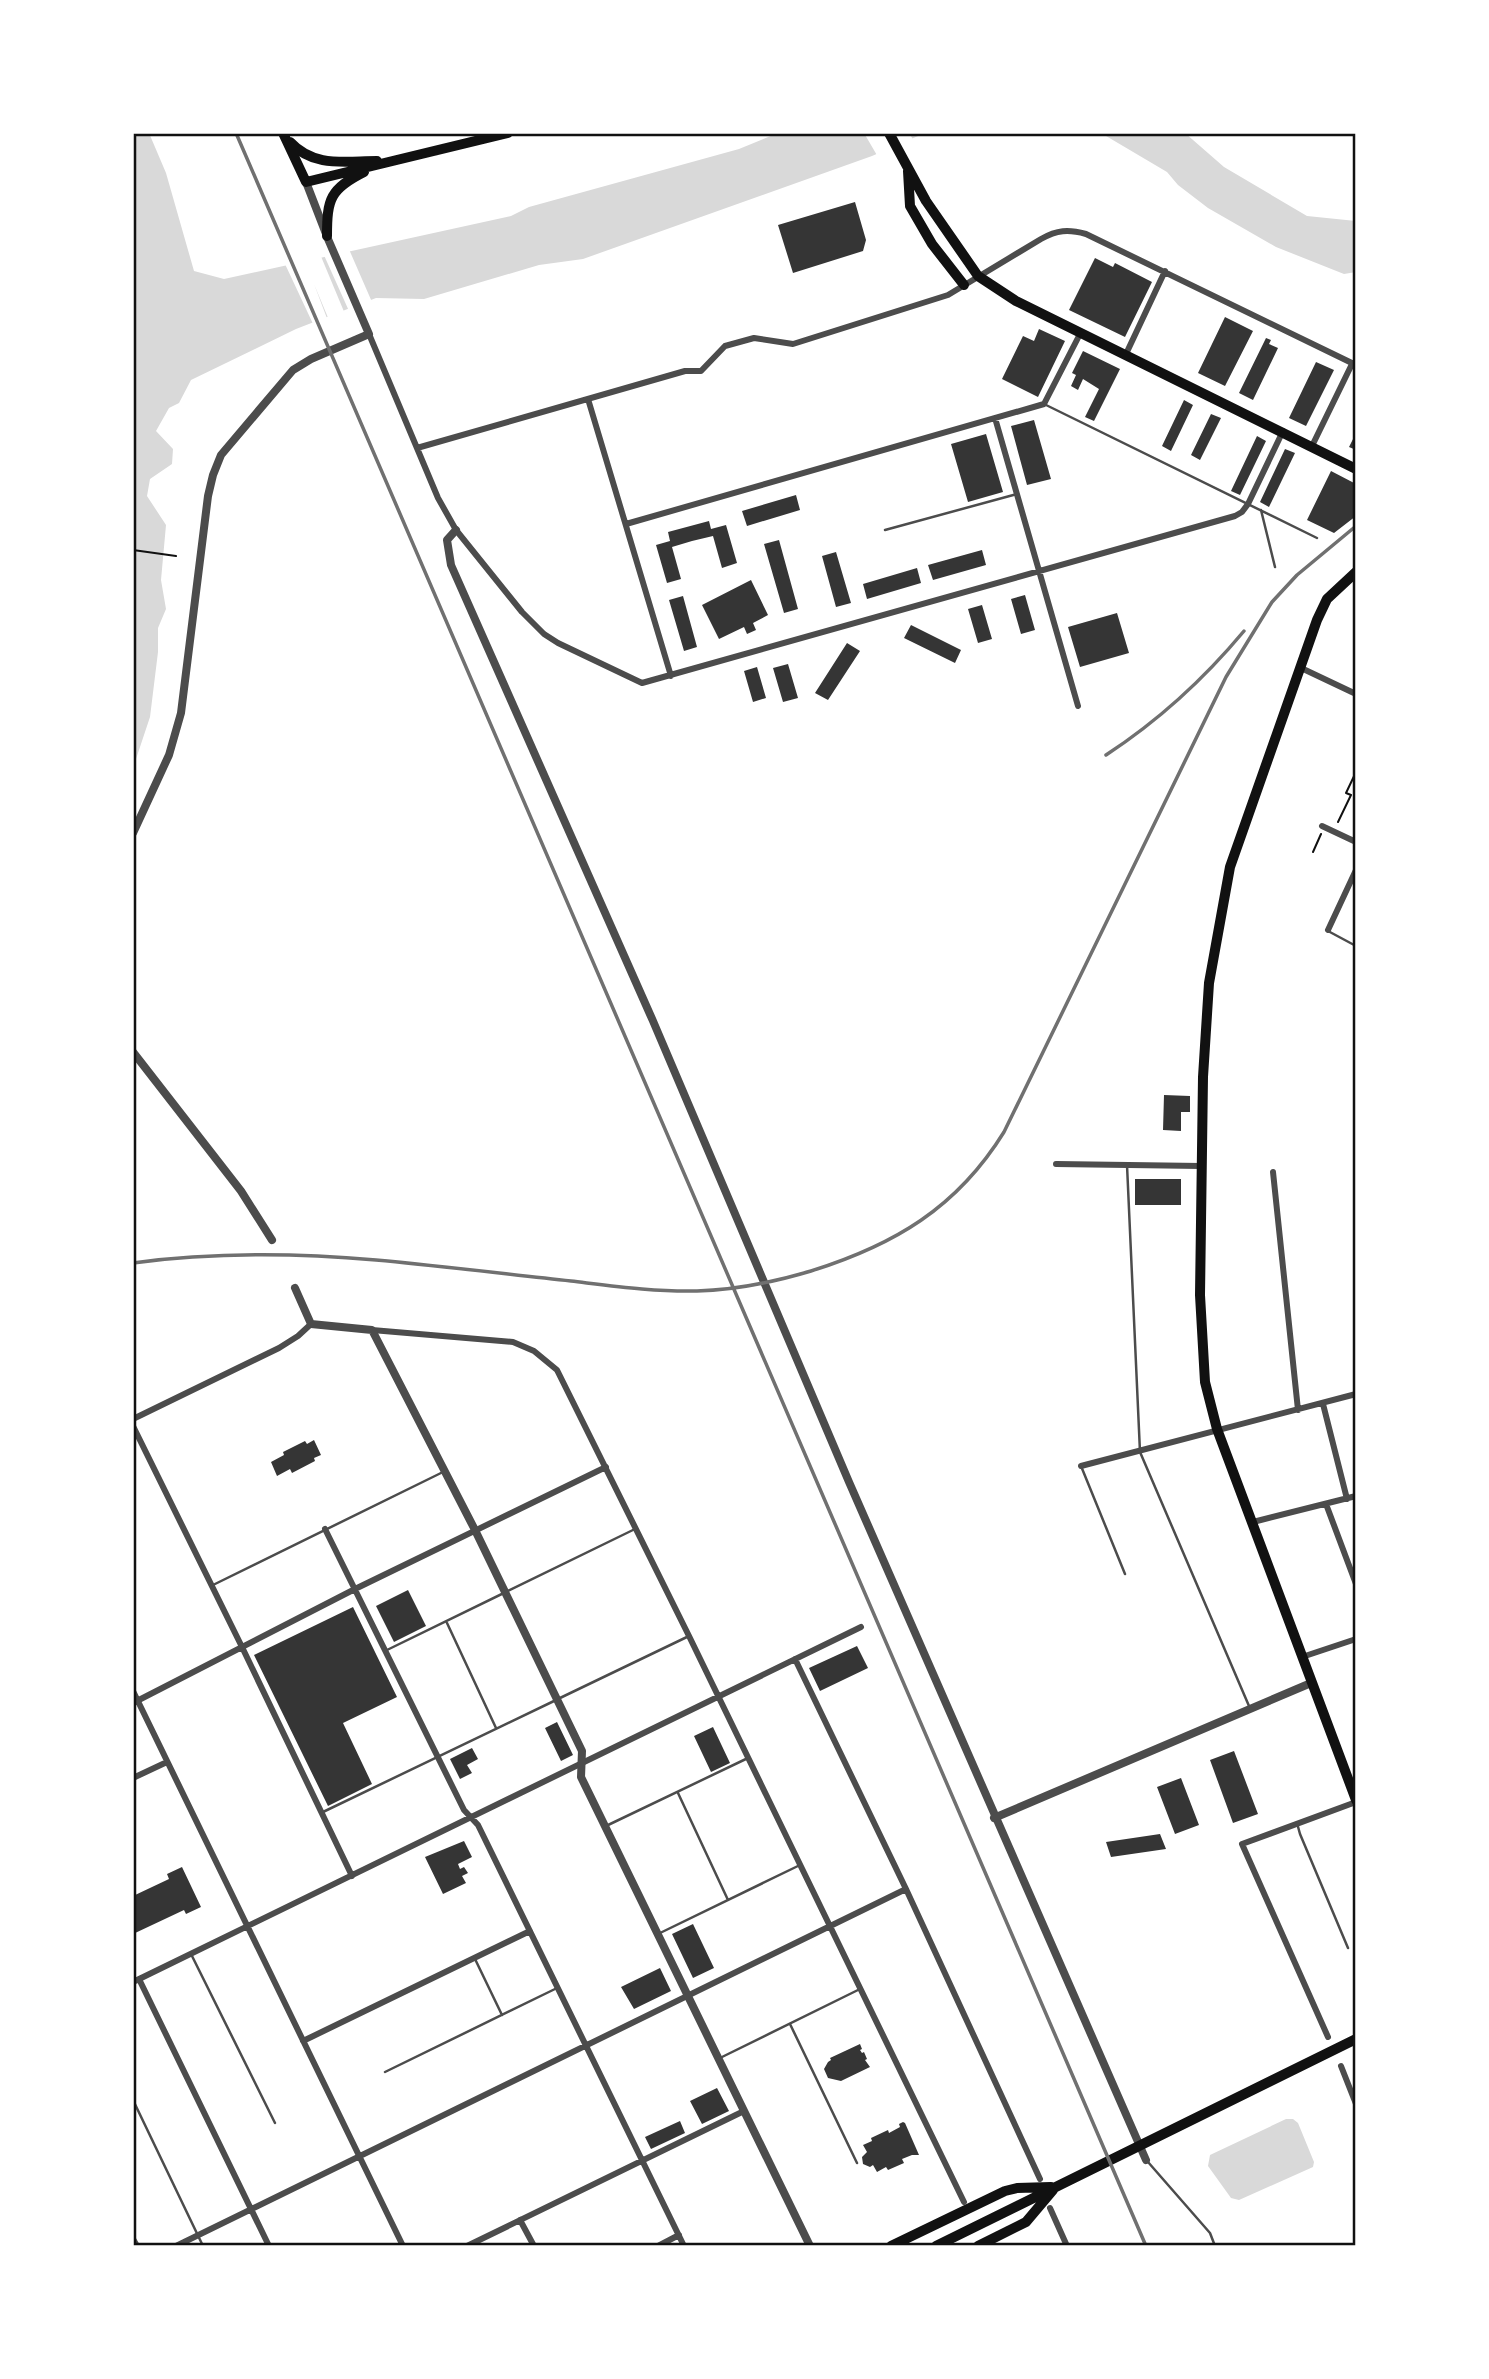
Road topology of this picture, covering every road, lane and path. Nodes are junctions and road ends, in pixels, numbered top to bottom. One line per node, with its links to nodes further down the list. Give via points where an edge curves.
1 (508, 133): 4 (main road)
2 (888, 133): 6 (main road)
3 (283, 134): 4 (main road, via 297,149 327,162); 7 (main road)
4 (392, 161): 5 (main road)
5 (380, 164): 7 (main road); 8 (main road, via 337,188 327,211)
6 (911, 181): 10 (main road); 11 (main road, via 910,206)
7 (306, 182): 8 (street)
8 (327, 237): 13 (street)
9 (1165, 271): 10 (street, via 1086,234 1066,230 1054,232); 14 (street); 15 (street)
10 (978, 276): 11 (street); 12 (main road, via 1016,301)
11 (964, 285): 16 (street, via 948,295 805,341 793,344 754,338 725,346 701,372 685,371)
12 (1081, 332): 14 (main road); 17 (street)
13 (369, 334): 21 (street); 42 (street, via 293,370 216,465 208,496 181,713 169,755)
14 (1126, 354): 19 (main road)
15 (1354, 365): 20 (street)
16 (588, 399): 21 (street); 26 (street)
17 (1044, 404): 18 (street); 24 (lane)
18 (995, 418): 23 (street); 26 (street)
19 (1283, 431): 20 (main road); 24 (street)
20 (1312, 446): 22 (main road)
21 (417, 449): 27 (street)
22 (1356, 469)
23 (1017, 494): 28 (lane); 33 (street)
24 (1248, 504): 25 (lane); 33 (street, via 1235,516)
25 (1261, 510): 29 (lane); 32 (lane)
26 (626, 524): 36 (street)
27 (456, 530): 36 (street, via 544,634 642,683); 103 (street, via 447,540 451,565 653,1021)
28 (885, 530)
29 (1317, 538)
30 (133, 550): 31 (path)
31 (176, 556)
32 (1275, 567)
33 (1039, 571): 36 (street); 38 (street)
34 (1356, 572): 35 (main road, via 1327,599)
35 (1299, 667): 37 (street); 51 (main road, via 1230,867 1217,929 1207,1010)
36 (671, 676)
37 (1356, 694)
38 (1078, 706)
39 (1356, 772): 41 (path)
40 (1324, 826): 41 (street); 44 (path)
41 (1334, 831): 43 (street)
42 (133, 833)
43 (1356, 842)
44 (1313, 852)
45 (1356, 870): 46 (street)
46 (1328, 930): 47 (lane)
47 (1356, 946)
48 (133, 1052): 53 (street, via 241,1191)
49 (1056, 1164): 50 (street)
50 (1127, 1165): 51 (street); 63 (lane)
51 (1201, 1166): 62 (main road, via 1203,1352)
52 (1273, 1172): 59 (street)
53 (272, 1240)
54 (295, 1288): 55 (street)
55 (311, 1324): 56 (street); 60 (street, via 279,1348)
56 (372, 1330): 65 (street, via 513,1342 534,1351 557,1370); 66 (street)
57 (1356, 1394): 58 (street)
58 (1323, 1404): 59 (street); 68 (street)
59 (1298, 1410): 62 (street)
60 (133, 1419)
61 (133, 1426): 76 (street)
62 (1217, 1429): 63 (street); 70 (main road)
63 (1140, 1452): 64 (street); 92 (lane)
64 (1081, 1466): 74 (lane)
65 (606, 1467): 72 (street); 73 (street)
66 (446, 1471): 71 (lane); 73 (street)
67 (1356, 1496): 68 (street)
68 (1347, 1499): 69 (street)
69 (1326, 1504): 70 (street); 75 (street)
70 (1253, 1522): 85 (main road)
71 (325, 1529): 76 (lane); 77 (street)
72 (635, 1529): 78 (lane); 81 (street)
73 (475, 1530): 77 (street); 78 (street)
74 (1125, 1574)
75 (1356, 1584)
76 (212, 1585): 83 (street)
77 (355, 1589): 83 (street); 84 (street)
78 (506, 1592): 79 (lane); 90 (street)
79 (447, 1622): 84 (lane); 93 (lane)
80 (861, 1627): 86 (street)
81 (689, 1636): 89 (street); 90 (lane)
82 (1356, 1639): 85 (street)
83 (242, 1647): 91 (street); 101 (street)
84 (387, 1650): 94 (street)
85 (1302, 1657): 87 (main road)
86 (794, 1659): 89 (street); 108 (street)
87 (1311, 1683): 92 (street); 100 (main road)
88 (133, 1692): 91 (street)
89 (718, 1697): 95 (street); 97 (street)
90 (558, 1699): 93 (lane); 97 (street, via 582,1751)
91 (135, 1702): 96 (street)
92 (1250, 1708): 103 (street)
93 (496, 1728): 94 (lane)
94 (438, 1756): 101 (lane); 102 (street)
95 (748, 1758): 99 (lane); 106 (street)
96 (167, 1762): 98 (street); 110 (street)
97 (582, 1764): 102 (street); 105 (street, via 581,1777)
98 (133, 1778)
99 (678, 1793): 105 (lane); 109 (lane)
100 (1356, 1801): 104 (street)
101 (322, 1813): 107 (street)
102 (471, 1818): 107 (street); 112 (street)
103 (994, 1818): 138 (street)
104 (1297, 1823): 114 (lane); 124 (street, via 1242,1844)
105 (605, 1826): 113 (street)
106 (800, 1865): 109 (lane); 111 (street)
107 (352, 1876): 110 (street)
108 (906, 1889): 111 (street); 140 (street)
109 (728, 1900): 113 (lane)
110 (247, 1926): 115 (street); 126 (street)
111 (830, 1927): 119 (street); 120 (street)
112 (530, 1931): 116 (street); 118 (street)
113 (658, 1934): 120 (street)
114 (1348, 1948)
115 (190, 1954): 117 (street); 135 (lane)
116 (475, 1958): 121 (lane); 126 (street)
117 (136, 1980): 144 (street)
118 (558, 1988): 121 (lane); 127 (street)
119 (860, 1989): 122 (lane); 142 (street)
120 (688, 1997): 127 (street); 129 (street)
121 (502, 2015): 131 (lane)
122 (790, 2024): 129 (lane); 139 (lane)
123 (1356, 2033): 128 (main road)
124 (1328, 2038)
125 (1356, 2039): 128 (main road)
126 (303, 2042): 136 (street)
127 (586, 2045): 136 (street); 137 (street)
128 (1341, 2047): 141 (main road)
129 (718, 2059): 134 (street)
130 (1341, 2066): 133 (street)
131 (385, 2072)
132 (133, 2100): 146 (lane)
133 (1356, 2104)
134 (744, 2111): 137 (street); 158 (street)
135 (275, 2123)
136 (359, 2156): 144 (street); 153 (street)
137 (643, 2160): 145 (street); 147 (street)
138 (1146, 2160): 163 (lane, via 1210,2233)
139 (857, 2162)
140 (1040, 2179)
141 (1053, 2189): 143 (main road); 159 (main road, via 1005,2191); 160 (main road)
142 (964, 2202)
143 (1044, 2208): 161 (main road, via 1021,2226); 162 (street)
144 (251, 2209): 146 (street); 152 (street)
145 (520, 2220): 154 (street); 155 (street)
146 (198, 2235): 150 (street); 151 (lane)
147 (679, 2235): 156 (street); 157 (street)
148 (133, 2238): 149 (street)
149 (137, 2246)
150 (176, 2246)
151 (204, 2246)
152 (269, 2246)
153 (403, 2246)
154 (467, 2246)
155 (534, 2246)
156 (658, 2246)
157 (684, 2246)
158 (810, 2246)
159 (891, 2246)
160 (936, 2246)
161 (978, 2246)
162 (1067, 2246)
163 (1215, 2246)

